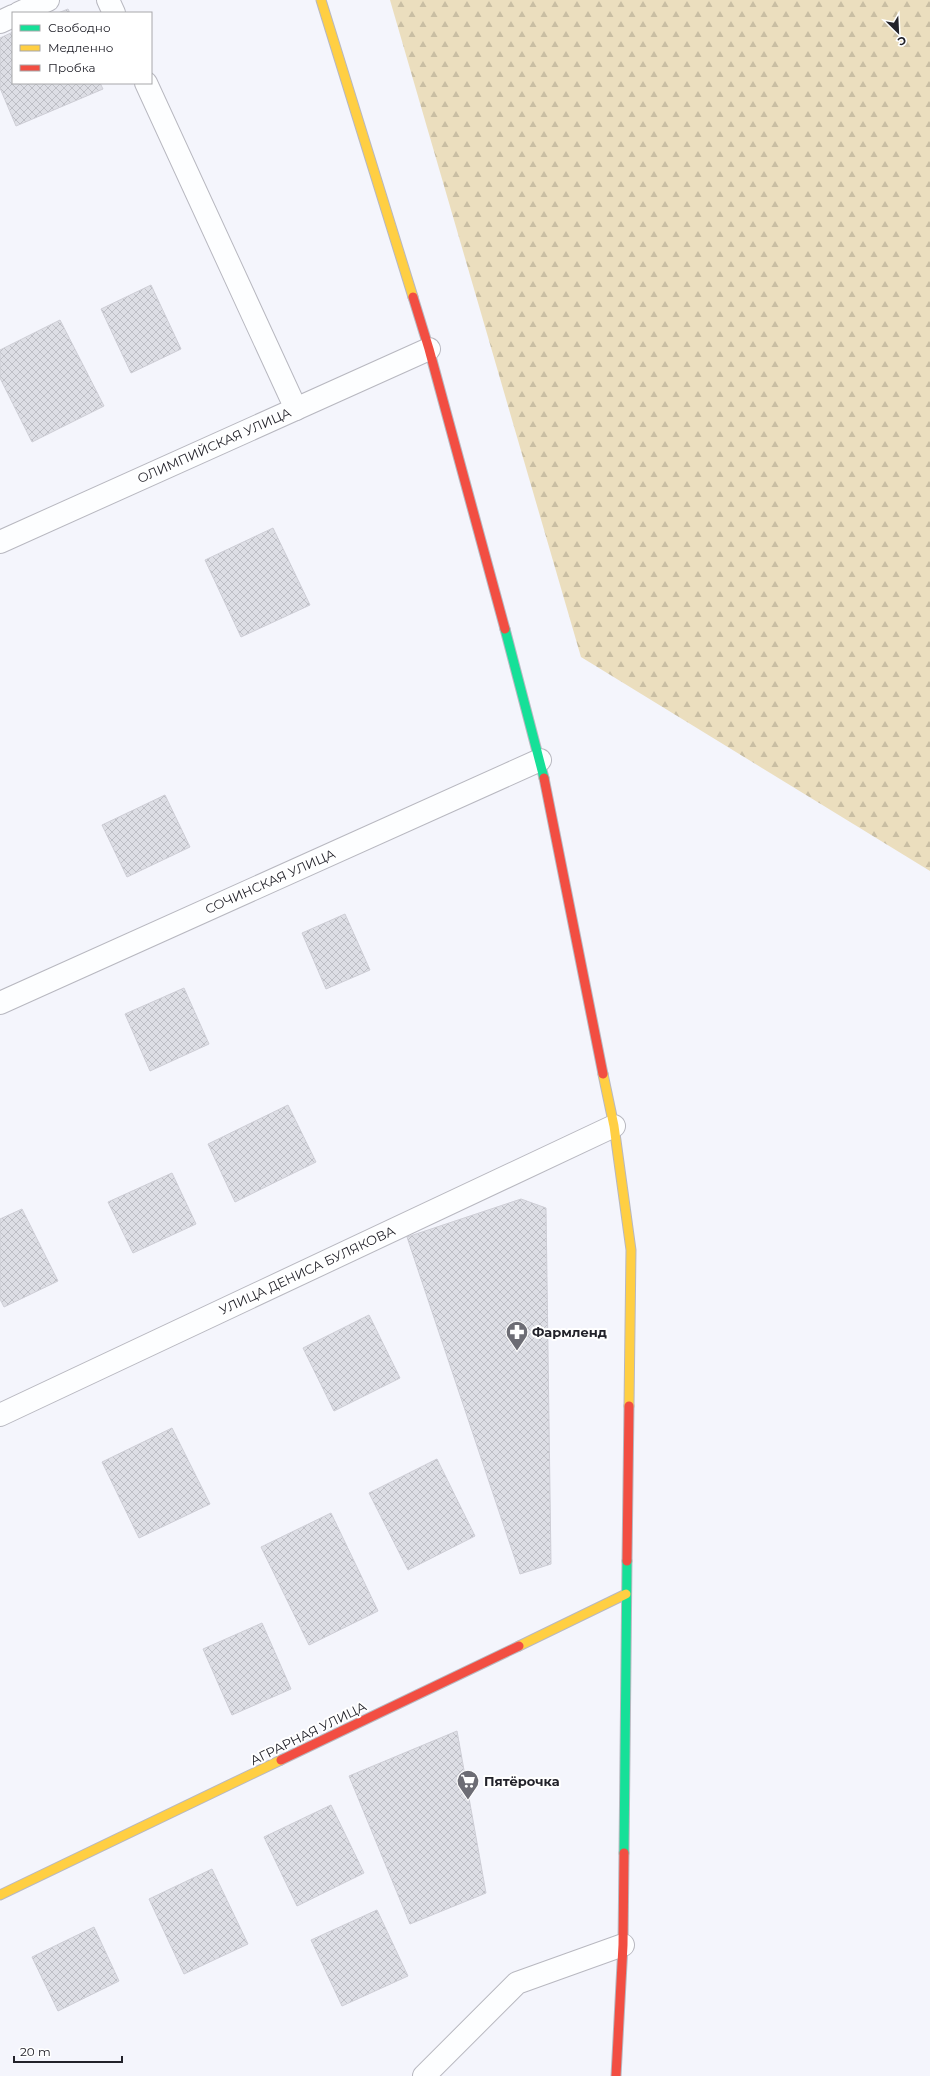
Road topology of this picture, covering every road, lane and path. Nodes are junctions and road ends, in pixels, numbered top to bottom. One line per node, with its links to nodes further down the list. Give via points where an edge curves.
1 (48, 0): 4 (street)
2 (108, 0): 5 (street)
3 (321, 0): 9 (main road)
4 (21, 12)
5 (114, 12)
6 (12, 16): 7 (street)
7 (0, 22)
8 (146, 84): 10 (street)
9 (428, 349): 10 (street, ОЛИМПИЙСКАЯ УЛИЦА); 12 (main road)
10 (296, 409): 11 (street, ОЛИМПИЙСКАЯ УЛИЦА)
11 (0, 542)
12 (540, 760): 13 (street, СОЧИНСКАЯ УЛИЦА); 14 (main road)
13 (0, 1003)
14 (614, 1126): 15 (street, УЛИЦА ДЕНИСА БУЛЯКОВА); 16 (main road, via 631,1250)
15 (0, 1415)
16 (626, 1594): 17 (main road, АГРАРНАЯ УЛИЦА); 18 (main road)
17 (0, 1895)
18 (623, 1946): 19 (street, via 517,1983); 20 (main road)
19 (424, 2076)
20 (616, 2076)

